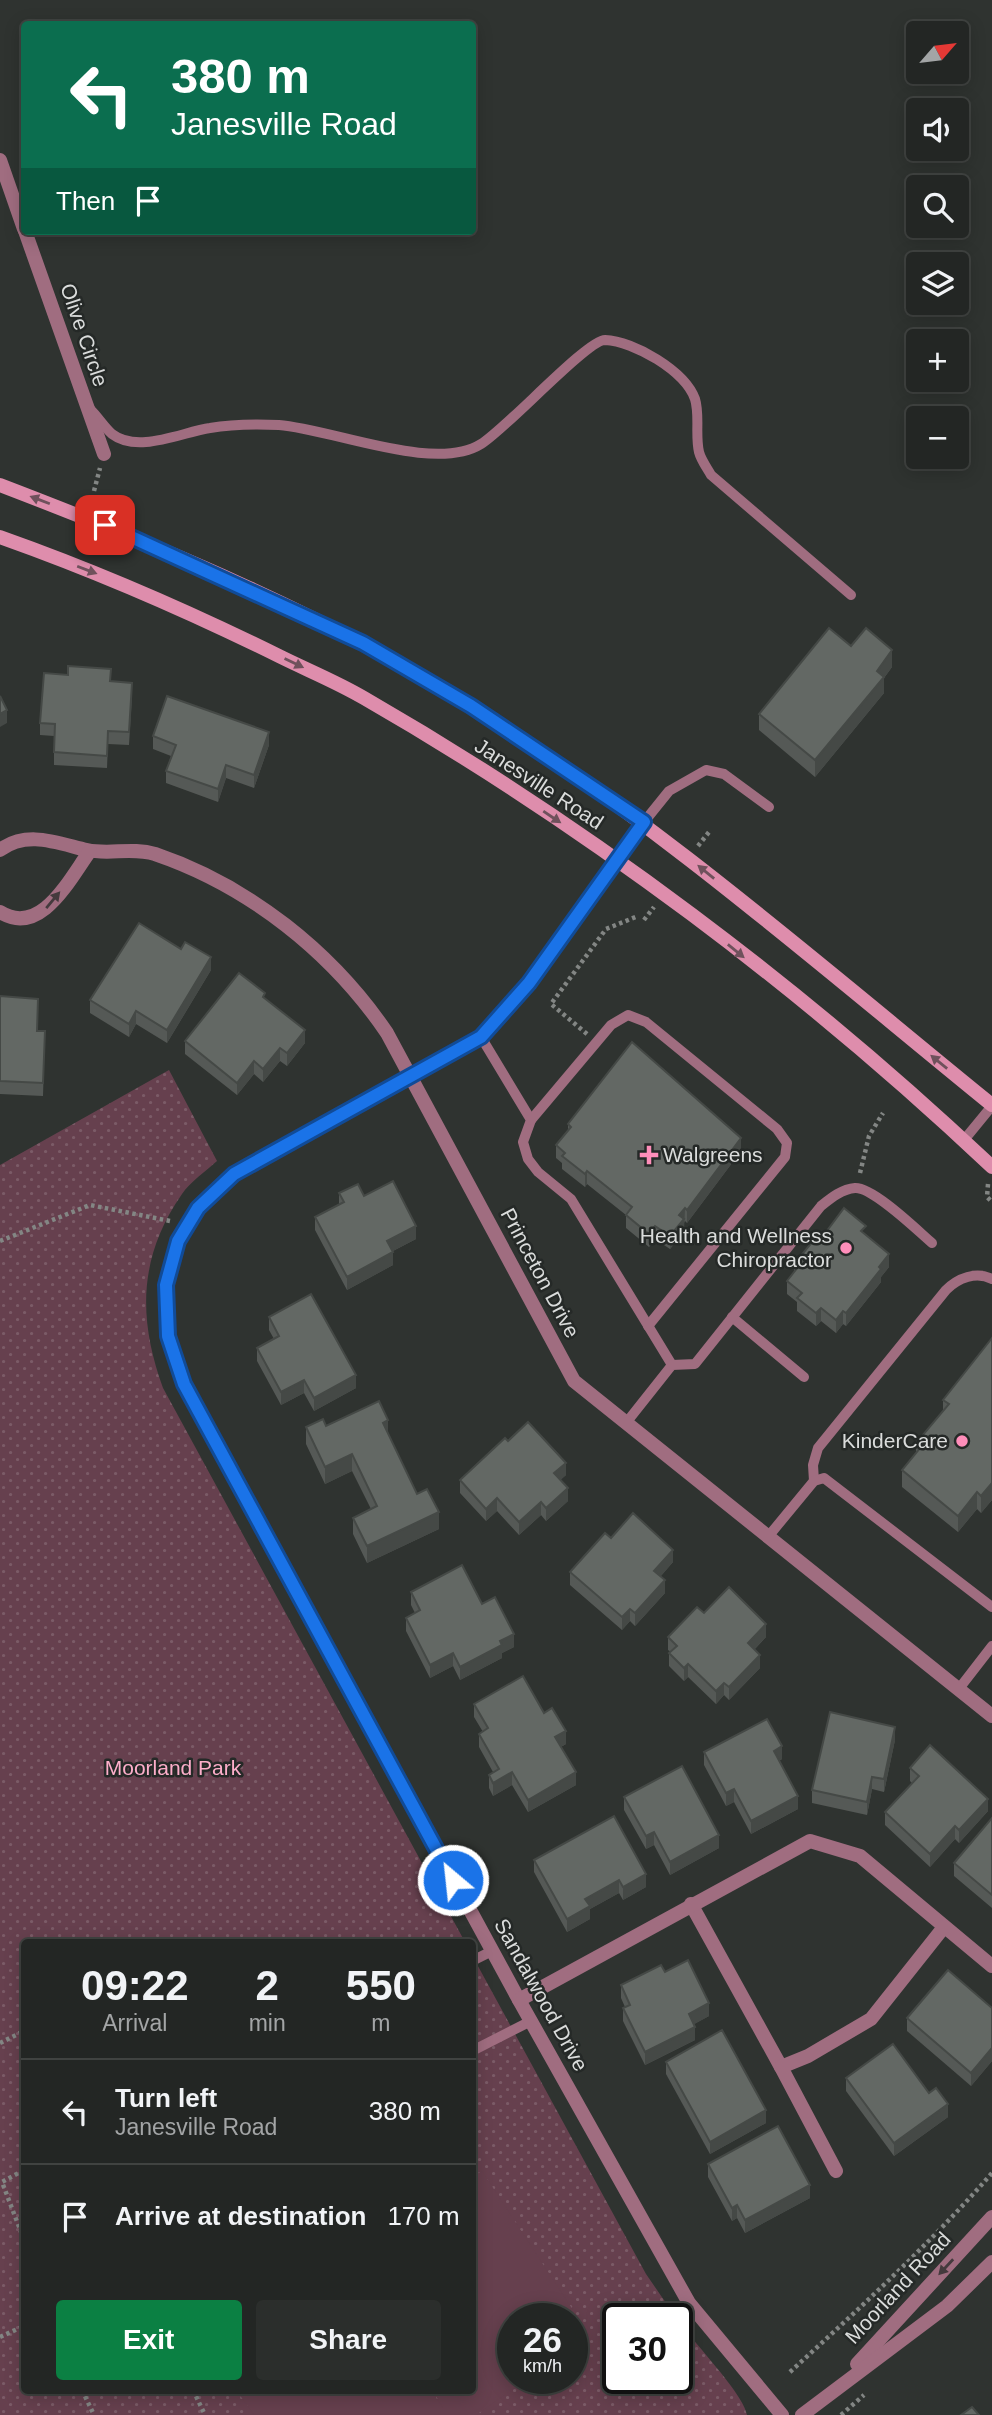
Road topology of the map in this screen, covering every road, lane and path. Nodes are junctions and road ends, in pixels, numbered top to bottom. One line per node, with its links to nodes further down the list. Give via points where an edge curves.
1 (0, 160): 2 (street, Olive Circle)
2 (21, 219)
3 (27, 235): 4 (street, Olive Circle)
4 (86, 404): 5 (street, Olive Circle); 8 (lane, via 114,435 136,440 256,424 338,434 403,452 442,454 479,446 589,346 605,340 643,352 677,372 695,399 699,453 711,475)
5 (104, 454)
6 (0, 485): 10 (main road, Janesville Road, one-way to 6, via 471,706 363,643 126,533)
7 (0, 537): 13 (main road, Janesville Road, one-way to 13, via 164,600 363,697)
8 (851, 595)
9 (769, 807): 10 (lane, via 724,774 705,770 669,791)
10 (644, 822): 13 (street, Sandalwood Drive); 21 (main road, Janesville Road, one-way to 10)
11 (0, 850): 12 (street, Princeton Drive, via 31,839)
12 (90, 851): 15 (street, one-way to 12, via 16,920 45,910); 20 (street, Princeton Drive, via 123,849 154,854 238,893 286,925 369,1006)
13 (617, 861): 18 (street, Sandalwood Drive, via 529,983); 24 (main road, Janesville Road, one-way to 24, via 912,1092)
14 (642, 899): 16 (path)
15 (0, 912)
16 (660, 912)
17 (638, 916): 19 (path, via 606,929 551,1004)
18 (481, 1037): 20 (street, Sandalwood Drive); 23 (lane)
19 (597, 1042): 23 (lane); 33 (lane, via 611,1025 628,1015 646,1022 777,1129 787,1143 785,1157)
20 (410, 1077): 28 (street, Sandalwood Drive, via 234,1174); 36 (street, Princeton Drive, via 574,1381)
21 (992, 1106): 24 (lane)
22 (883, 1113): 26 (path, via 869,1136)
23 (531, 1120): 33 (lane, via 523,1142 528,1159 571,1199)
24 (964, 1140): 25 (main road, Janesville Road)
25 (990, 1174): 27 (path, via 987,1197)
26 (857, 1188): 30 (lane, via 873,1195); 32 (lane, via 837,1193 821,1206)
27 (992, 1202)
28 (188, 1224): 29 (path, via 90,1205); 45 (street, Sandalwood Drive, via 178,1241 166,1285 168,1336 184,1384)
29 (0, 1241)
30 (932, 1243)
31 (992, 1279): 37 (lane, via 970,1276 956,1280 946,1290 818,1448)
32 (732, 1317): 34 (lane, via 695,1364); 35 (lane)
33 (648, 1326): 34 (lane)
34 (672, 1365): 36 (lane)
35 (804, 1377)
36 (626, 1423): 38 (street, Princeton Drive)
37 (814, 1481): 38 (lane); 39 (lane, via 824,1478 839,1488)
38 (767, 1538): 41 (street, Princeton Drive)
39 (992, 1607)
40 (992, 1646): 41 (lane)
41 (958, 1689): 42 (street, Princeton Drive)
42 (992, 1716)
43 (691, 1904): 44 (street, via 810,1841 860,1856); 48 (street); 53 (street)
44 (944, 1927): 47 (street); 53 (street, via 871,2019)
45 (492, 1951): 46 (lane); 48 (street, Sandalwood Drive)
46 (476, 1959)
47 (992, 1966)
48 (519, 2000): 49 (street, Sandalwood Drive)
49 (531, 2021): 52 (lane); 68 (street, Sandalwood Drive, via 689,2303)
50 (21, 2032): 51 (path)
51 (0, 2043)
52 (476, 2049)
53 (781, 2067): 54 (street)
54 (836, 2171)
55 (21, 2172): 58 (path, via 2,2182)
56 (992, 2173): 62 (path, via 907,2263)
57 (992, 2217): 63 (street, Moorland Road, one-way to 63)
58 (21, 2232)
59 (992, 2262): 63 (street, Moorland Road, via 947,2306)
60 (21, 2327): 61 (path)
61 (0, 2337)
62 (790, 2372)
63 (834, 2388): 69 (street, Moorland Road)
64 (84, 2394): 66 (path)
65 (195, 2394): 67 (path)
66 (94, 2415)
67 (205, 2415)
68 (782, 2415)
69 (802, 2415)

